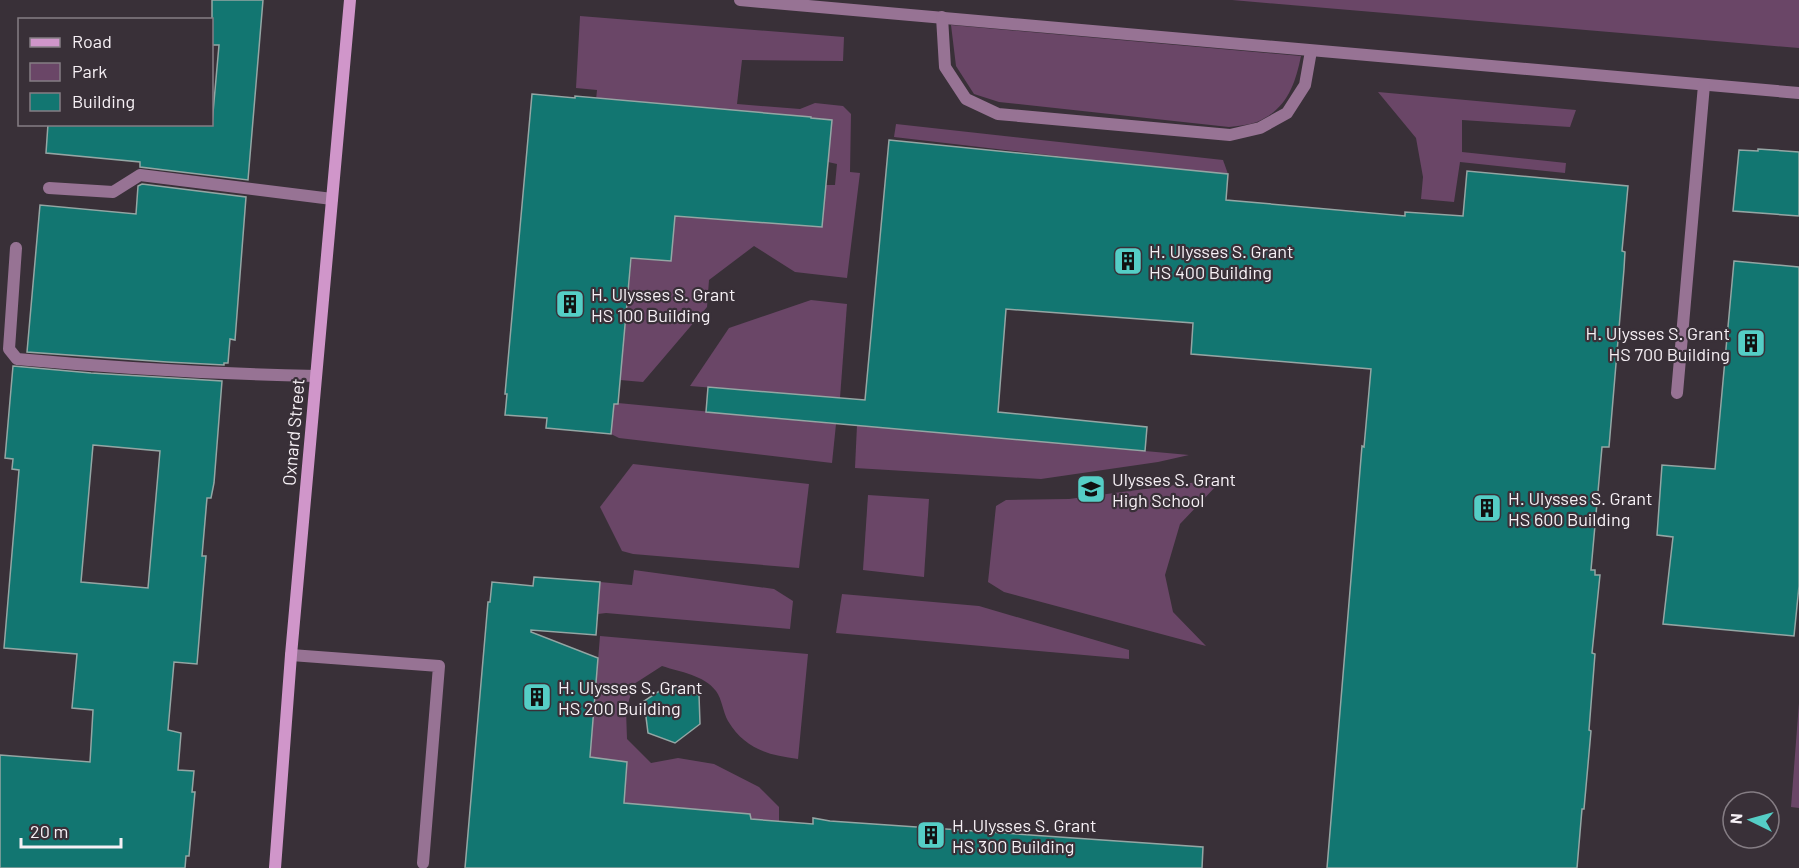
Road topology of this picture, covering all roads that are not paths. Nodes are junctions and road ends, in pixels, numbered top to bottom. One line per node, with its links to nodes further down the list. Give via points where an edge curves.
1 (350, 0): 8 (main road, Oxnard Street)
2 (740, 0): 3 (lane)
3 (942, 17): 4 (lane); 4 (lane, via 945,67 966,99 998,114 1230,135 1260,129 1287,113 1305,85)
4 (1311, 51): 5 (lane)
5 (1704, 85): 6 (lane); 11 (lane)
6 (1799, 93)
7 (49, 188): 8 (lane, via 113,192 140,175)
8 (332, 199): 10 (main road, Oxnard Street)
9 (16, 248): 10 (lane, via 9,349 17,359)
10 (316, 376): 12 (main road, Oxnard Street)
11 (1677, 393)
12 (291, 655): 13 (lane, via 439,666); 14 (main road, Oxnard Street)
13 (423, 863)
14 (275, 868)

